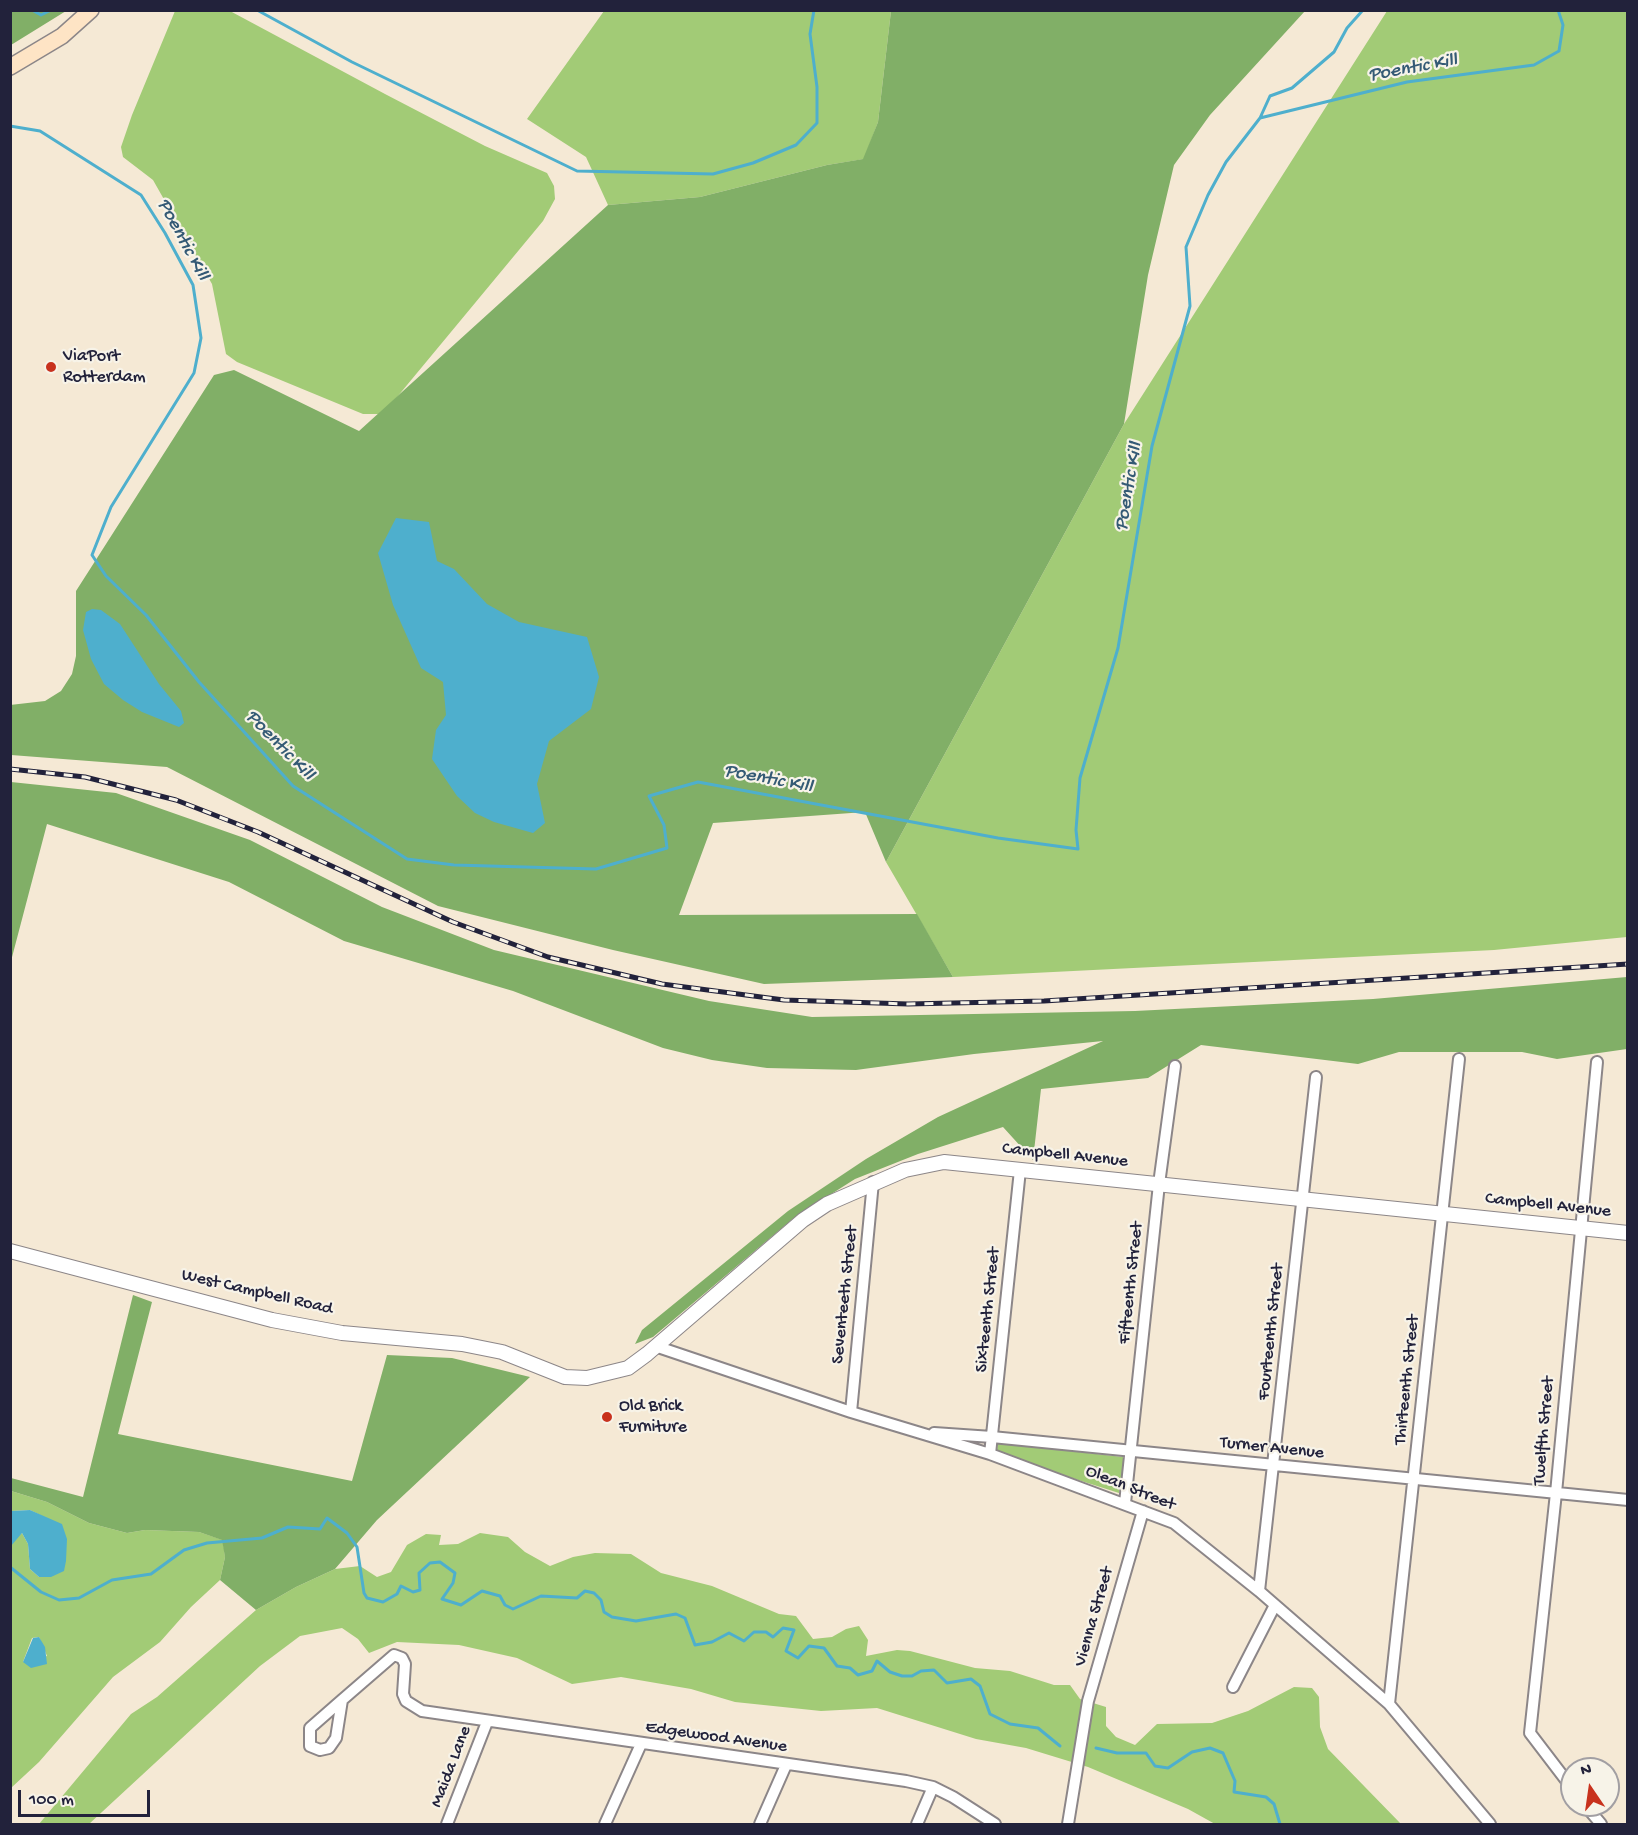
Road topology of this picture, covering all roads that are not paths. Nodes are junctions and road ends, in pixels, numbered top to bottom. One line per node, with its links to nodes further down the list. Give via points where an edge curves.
1 (91, 10): 2 (main road, via 62,36)
2 (10, 68)
3 (1459, 1059): 11 (street, Thirteenth Street)
4 (1597, 1062): 12 (street, Twelfth Street)
5 (1175, 1066): 9 (street, Fifteenth Street)
6 (1316, 1077): 10 (street, Fourteenth Street)
7 (1020, 1170): 8 (street, Campbell Avenue, via 944,1162); 9 (street, Campbell Avenue); 19 (street, Sixteenth Street)
8 (873, 1182): 15 (street, Campbell Avenue, via 803,1220); 17 (street, Seventeeth Street)
9 (1159, 1184): 10 (street, Campbell Avenue); 20 (street, Fifteenth Street)
10 (1303, 1198): 11 (street, Campbell Avenue); 22 (street, Fourteenth Street)
11 (1442, 1213): 12 (street, Campbell Avenue); 23 (street, Thirteenth Street)
12 (1580, 1228): 13 (street, Campbell Avenue); 24 (street, Twelfth Street)
13 (1628, 1233)
14 (10, 1251): 16 (street, West Campbell Road, via 272,1320 342,1333 462,1344 502,1352)
15 (658, 1347): 16 (street, Campbell Avenue, via 628,1368 607,1375); 17 (street, Olean Street)
16 (565, 1377)
17 (851, 1412): 18 (street, Olean Street)
18 (912, 1432): 19 (street, Turner Avenue); 21 (street, Olean Street)
19 (992, 1437): 20 (street, Turner Avenue); 21 (street, Sixteenth Street)
20 (1132, 1450): 22 (street, Turner Avenue); 26 (street, Fifteenth Street)
21 (990, 1454): 26 (street, Olean Street)
22 (1275, 1466): 23 (street, Turner Avenue); 28 (street, Fourteenth Street)
23 (1414, 1480): 24 (street, Turner Avenue); 32 (street, Thirteenth Street)
24 (1557, 1493): 25 (street, Turner Avenue); 36 (street, Twelfth Street, via 1530,1733)
25 (1628, 1500)
26 (1125, 1503): 27 (street, Olean Street)
27 (1143, 1511): 28 (street, Olean Street, via 1174,1523); 43 (street, Vienna Street, via 1082,1733)
28 (1259, 1592): 29 (street, Olean Street)
29 (1274, 1607): 30 (street); 32 (street, Olean Street)
30 (1233, 1687)
31 (342, 1700): 31 (street, via 310,1728 310,1746 329,1748 336,1738); 33 (street, Edgewood Avenue, via 394,1655 405,1664 406,1701 422,1712)
32 (1389, 1704): 44 (street, Olean Street)
33 (487, 1722): 34 (street, Edgewood Avenue); 38 (street, Maida Lane)
34 (641, 1744): 35 (street, Edgewood Avenue); 39 (street)
35 (786, 1765): 37 (street, Edgewood Avenue); 40 (street)
36 (1560, 1772)
37 (933, 1787): 41 (street); 42 (street, Edgewood Avenue)
38 (447, 1824)
39 (605, 1824)
40 (760, 1824)
41 (917, 1824)
42 (995, 1824)
43 (1068, 1824)
44 (1490, 1824)

